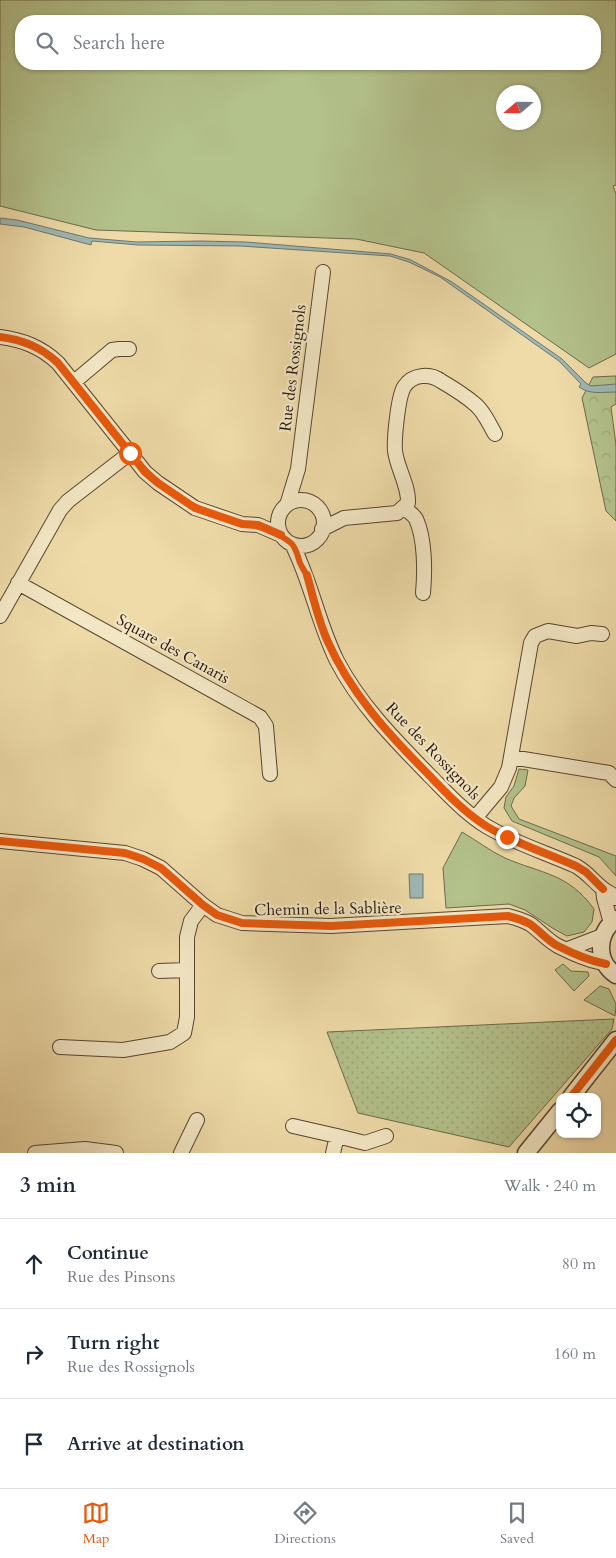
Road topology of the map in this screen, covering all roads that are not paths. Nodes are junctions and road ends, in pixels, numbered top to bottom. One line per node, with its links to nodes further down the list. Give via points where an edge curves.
1 (323, 272): 7 (street, Rue des Rossignols)
2 (0, 337): 4 (street, via 20,340 49,354)
3 (129, 349): 4 (street, via 112,350)
4 (74, 382): 6 (street)
5 (495, 434): 10 (street, via 476,405 438,378 422,375 404,386 395,441 396,457 408,494)
6 (130, 453): 14 (street, via 158,483 195,508 242,524); 19 (street, via 60,510)
7 (298, 469): 8 (street, Rue des Rossignols); 9 (street, Rue des Rossignols)
8 (306, 501): 9 (street); 11 (street)
9 (287, 505): 12 (street)
10 (404, 508): 13 (street, via 392,514); 20 (street, via 413,515 418,526 425,570)
11 (320, 512): 13 (street); 15 (street)
12 (279, 516): 14 (street); 16 (street, via 278,523)
13 (344, 518): 15 (street)
14 (258, 525): 16 (street)
15 (322, 529): 17 (street)
16 (287, 539): 17 (street, via 306,545); 18 (street, Rue des Rossignols)
17 (312, 542): 18 (street, Rue des Rossignols)
18 (307, 575): 26 (street, Rue des Rossignols, via 327,640 361,700 406,752)
19 (18, 583): 21 (street); 24 (street, Square des Canaris, via 260,717 266,726)
20 (423, 593)
21 (0, 616)
22 (602, 634): 23 (street, via 577,636 548,632 535,636 531,643)
23 (511, 757): 25 (street, via 609,773); 26 (street, via 500,787)
24 (270, 774)
25 (616, 780)
26 (475, 818): 28 (street, Rue des Rossignols, via 507,837 576,866)
27 (0, 841): 30 (street, Chemin de la Sablière, via 134,856 161,868)
28 (603, 889): 29 (street, Rue des Rossignols); 31 (street)
29 (616, 898)
30 (203, 905): 32 (street, Chemin de la Sablière, via 230,920 276,925 331,926 508,916 531,925 558,946); 34 (street, via 191,921 187,937)
31 (610, 926): 32 (street); 33 (street, via 601,945 602,955)
32 (568, 949): 33 (street, Chemin de la Sablière, via 578,957)
33 (611, 969)
34 (187, 970): 35 (street); 37 (street, via 184,1033 170,1042 123,1050)
35 (159, 971)
36 (616, 1040): 38 (street)
37 (60, 1047)
38 (574, 1093)
39 (556, 1116): 48 (street)
40 (197, 1120): 46 (street)
41 (293, 1126): 42 (street)
42 (337, 1136): 43 (street, via 365,1142); 47 (street)
43 (386, 1136)
44 (35, 1153): 45 (street, via 85,1149)
45 (116, 1153)
46 (181, 1153)
47 (333, 1153)
48 (526, 1153)

